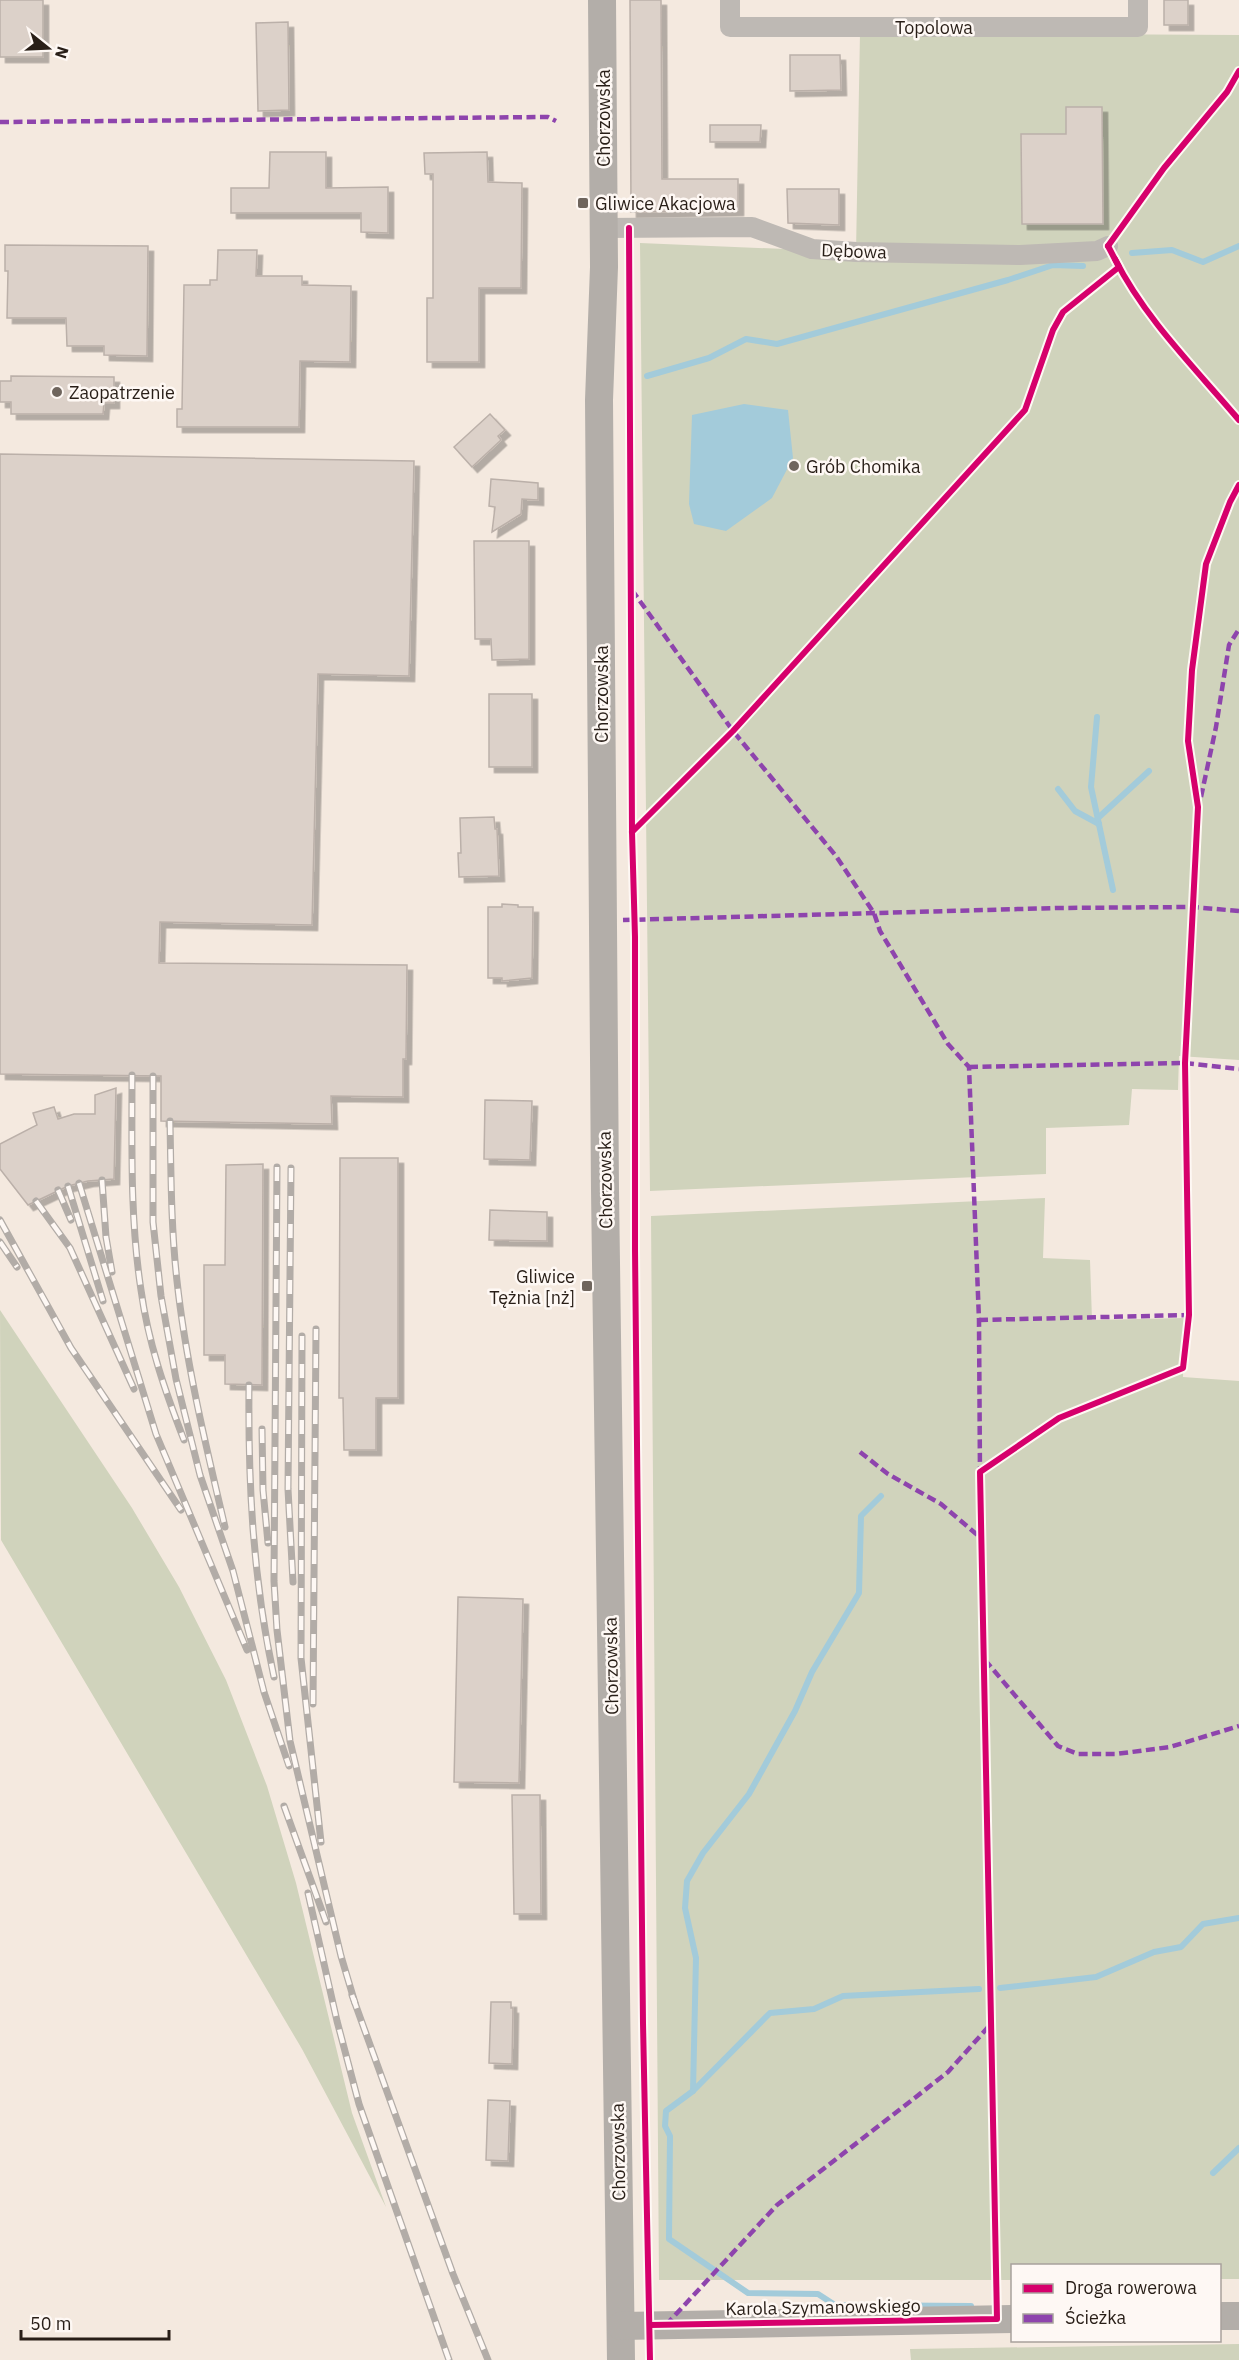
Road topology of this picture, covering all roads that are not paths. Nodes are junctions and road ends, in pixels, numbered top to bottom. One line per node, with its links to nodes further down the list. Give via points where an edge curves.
1 (602, 0): 4 (main road, Chorzowska)
2 (730, 0): 3 (street, Topolowa, via 730,27 1138,27)
3 (1138, 0)
4 (603, 228): 5 (street, Dębowa, via 752,227 812,249 856,252 1020,255 1097,251); 9 (main road, Chorzowska, via 599,412 605,1190)
5 (1108, 246)
6 (1221, 2316): 7 (main road)
7 (1239, 2316)
8 (1011, 2319): 9 (main road, Karola Szymanowskiego)
9 (621, 2326): 10 (main road, Chorzowska)
10 (621, 2360)

